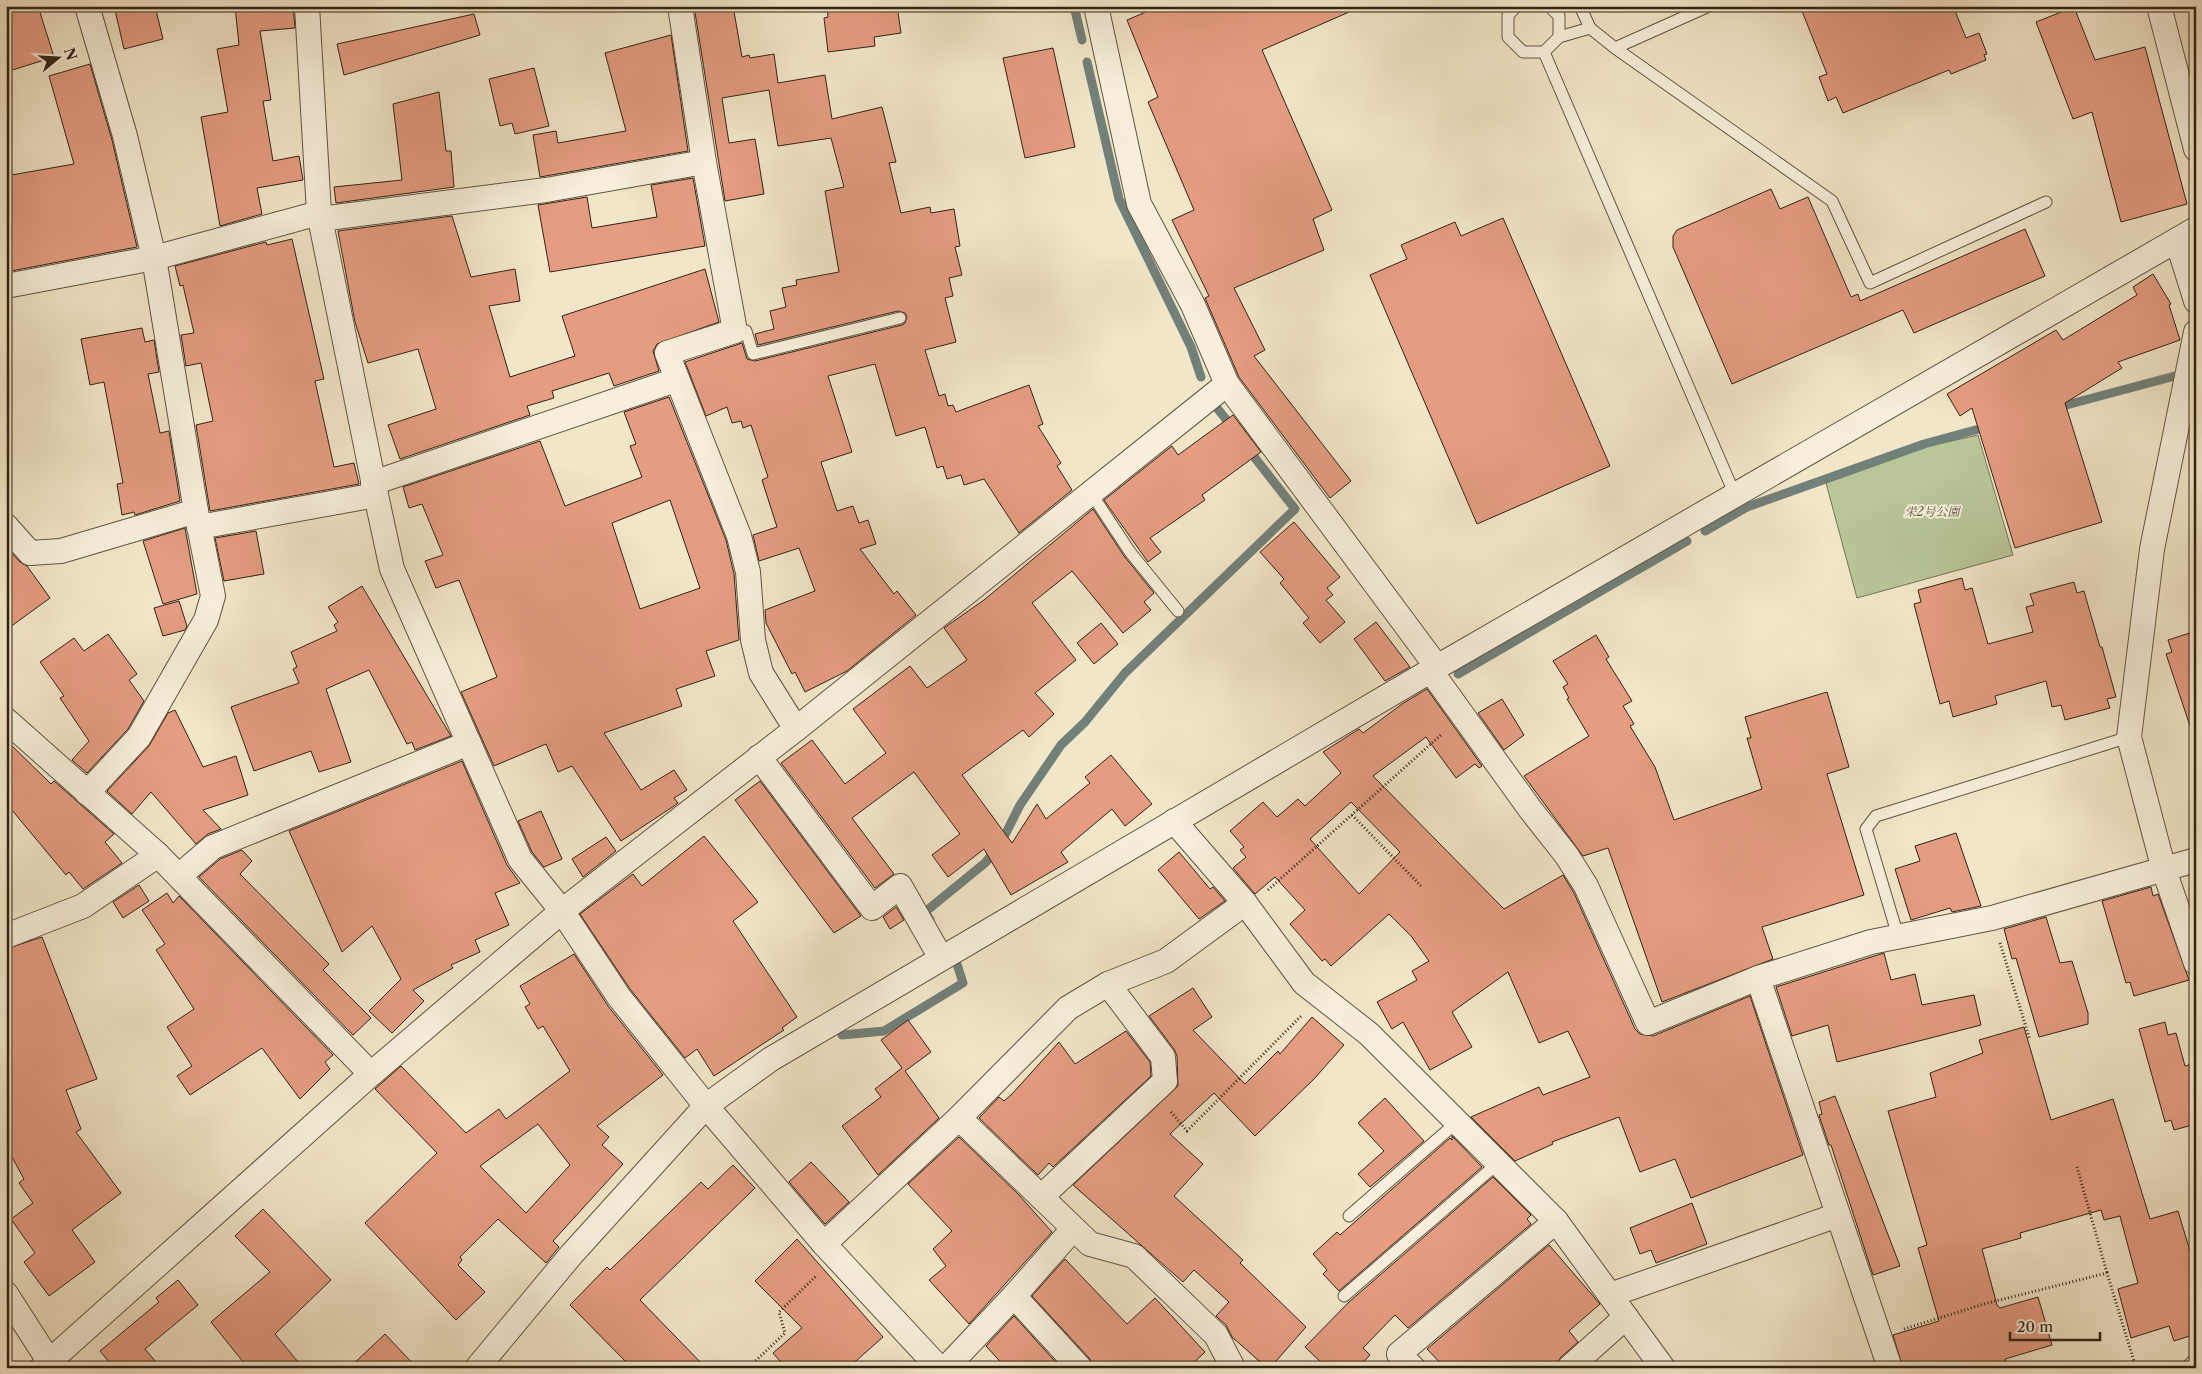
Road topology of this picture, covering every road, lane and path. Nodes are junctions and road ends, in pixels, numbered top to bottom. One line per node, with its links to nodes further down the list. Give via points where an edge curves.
1 (87, 6): 19 (street, via 125,136)
2 (307, 6): 17 (street)
3 (680, 6): 15 (street)
4 (1096, 6): 26 (street, via 1139,204 1192,305)
5 (1517, 6): 13 (lane, via 1508,15 1508,37 1523,52)
6 (1550, 6): 11 (lane, via 1559,16)
7 (1580, 6): 10 (lane)
8 (1709, 6): 12 (lane)
9 (2159, 6): 14 (street)
10 (1590, 28): 11 (lane); 12 (lane)
11 (1559, 37): 13 (lane)
12 (1615, 48): 16 (lane, via 1832,201 1870,283)
13 (1544, 52): 29 (lane)
14 (2196, 149)
15 (704, 162): 17 (street, via 546,190); 23 (street)
16 (2046, 202)
17 (320, 216): 19 (street); 27 (street)
18 (2186, 235): 21 (street); 29 (street)
19 (154, 258): 20 (street); 30 (street)
20 (6, 286)
21 (2196, 301)
22 (900, 318): 23 (lane, via 753,354 746,331)
23 (735, 331): 25 (street, via 667,353)
24 (2196, 332): 37 (street, via 2152,549)
25 (676, 380): 27 (street); 36 (street, via 739,536 748,572 753,640 761,673)
26 (1227, 384): 28 (street); 33 (street)
27 (374, 489): 30 (street); 38 (street, via 392,569)
28 (1091, 493): 32 (lane, via 1130,552); 36 (street)
29 (1735, 495): 33 (street)
30 (198, 519): 31 (street, via 61,551 30,553); 40 (street, via 213,596 206,620 139,737)
31 (6, 526)
32 (1178, 611)
33 (1434, 668): 34 (street); 42 (street)
34 (1463, 715): 41 (path); 55 (street, via 1586,886 1648,1022)
35 (6, 720): 40 (street)
36 (796, 729): 39 (street)
37 (2129, 737): 45 (street); 52 (lane, via 1876,816 1866,829)
38 (469, 742): 46 (street, via 213,847); 49 (street, via 520,859)
39 (758, 758): 49 (street); 53 (street, via 872,908 900,886)
40 (87, 792): 43 (street)
41 (1352, 815): 47 (path); 48 (path)
42 (1174, 821): 48 (street); 53 (street)
43 (158, 855): 46 (street); 51 (street, via 83,906)
44 (2196, 860): 45 (street)
45 (2164, 870): 50 (street); 54 (street)
46 (179, 876): 59 (street)
47 (1422, 887)
48 (1247, 905): 56 (street, via 1166,961); 57 (street, via 1304,983)
49 (562, 911): 59 (street); 61 (street, via 619,997)
50 (1992, 918): 52 (street); 58 (path)
51 (6, 936)
52 (1898, 936): 55 (street)
53 (941, 958): 61 (street, via 771,1058)
54 (2196, 963)
55 (1758, 978): 67 (street)
56 (1108, 984): 60 (street, via 1163,1057 1165,1081); 62 (street, via 1068,1008)
57 (1321, 996): 60 (path, via 1187,1131); 63 (street, via 1369,1034)
58 (2030, 1040)
59 (372, 1074): 79 (street)
60 (1152, 1092): 66 (street)
61 (706, 1106): 71 (street); 81 (street, via 571,1255)
62 (959, 1118): 66 (street); 71 (street)
63 (1456, 1123): 64 (street); 68 (lane)
64 (1497, 1164): 69 (street); 76 (lane)
65 (2077, 1167): 72 (path)
66 (1041, 1197): 70 (street)
67 (1838, 1215): 74 (street); 78 (street)
68 (1349, 1216)
69 (1556, 1221): 74 (street); 80 (street, via 1399,1354)
70 (1074, 1229): 75 (street); 86 (street, via 1090,1244 1134,1256 1216,1335)
71 (830, 1250): 82 (path, via 779,1312 785,1333); 83 (street)
72 (2106, 1273): 78 (path, via 1984,1304); 90 (path)
73 (6, 1294): 79 (street)
74 (1610, 1295): 77 (street)
75 (1014, 1296): 84 (street); 85 (street)
76 (1344, 1296)
77 (1626, 1317): 87 (street); 88 (street)
78 (1880, 1337): 89 (street)
79 (52, 1363)
80 (1411, 1367)
81 (477, 1368)
82 (748, 1368)
83 (939, 1368)
84 (946, 1368)
85 (1080, 1368)
86 (1233, 1368)
87 (1569, 1368)
88 (1663, 1368)
89 (1890, 1368)
90 (2136, 1368)

